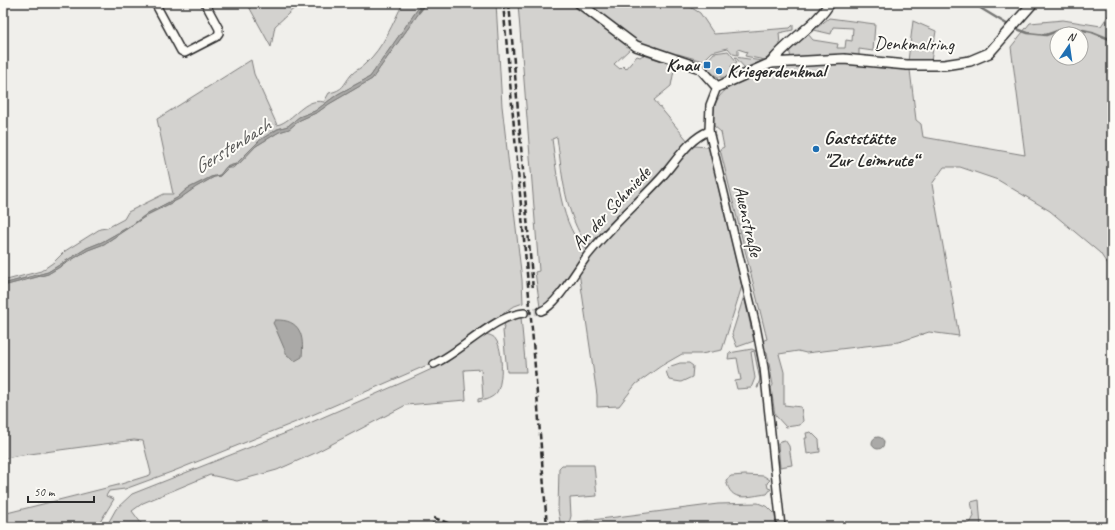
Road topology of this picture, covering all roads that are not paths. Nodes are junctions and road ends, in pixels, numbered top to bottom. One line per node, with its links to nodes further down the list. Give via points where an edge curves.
1 (155, 3): 2 (street, via 181,51 185,53 219,33)
2 (205, 3)
3 (579, 3): 7 (street, via 636,46 700,68)
4 (830, 3): 6 (street, Denkmalring, via 818,18 780,50)
5 (1033, 3): 6 (street, Denkmalring, via 988,53 980,58 944,65 907,65 836,58)
6 (771, 63): 7 (street, Denkmalring)
7 (717, 87): 8 (street, Auenstraße, via 710,105)
8 (709, 131): 9 (street, An der Schmiede, via 700,134 691,143 590,252 555,302); 12 (street, Auenstraße, via 764,368)
9 (541, 311)
10 (524, 313): 11 (street, via 504,318 462,349)
11 (434, 364)
12 (781, 527)

